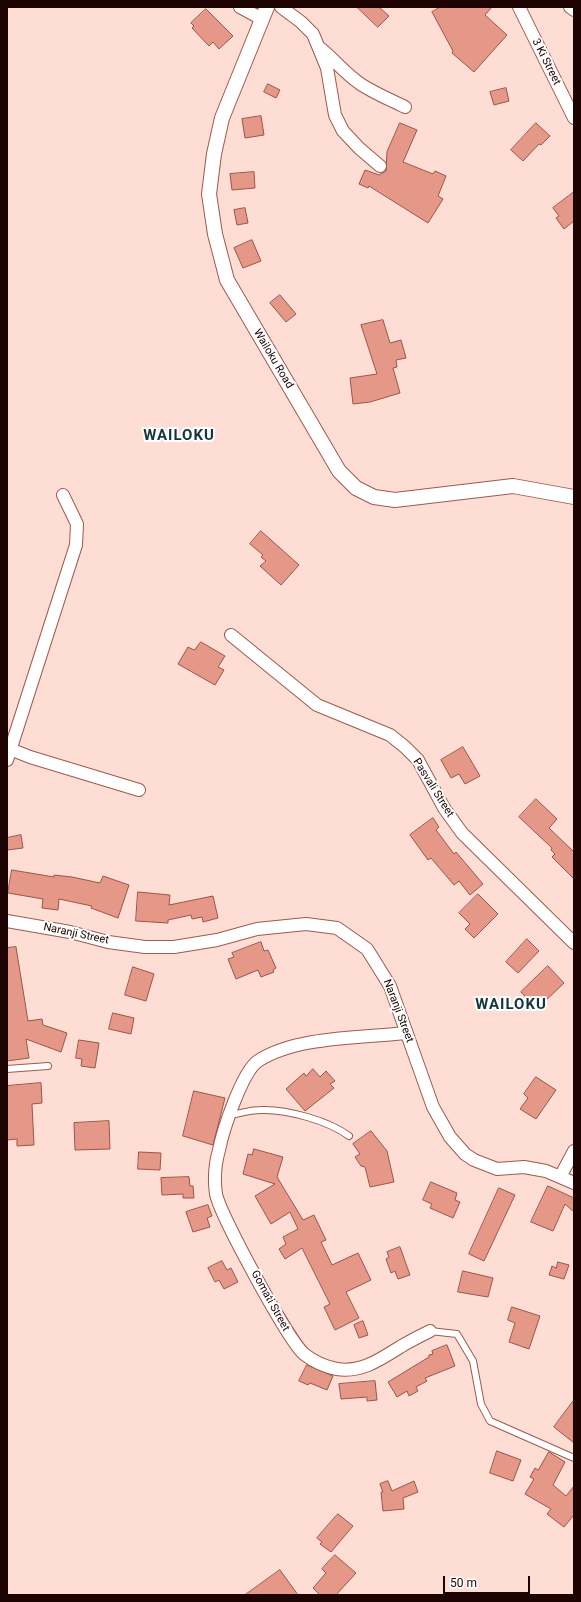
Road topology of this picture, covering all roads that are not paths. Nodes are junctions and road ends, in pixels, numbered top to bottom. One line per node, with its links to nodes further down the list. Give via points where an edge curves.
1 (240, 7): 6 (street)
2 (280, 7): 7 (street, via 313,34)
3 (519, 7): 9 (street, 3 Ki Street)
4 (570, 7): 5 (street)
5 (574, 10)
6 (265, 13): 12 (street, Wailoku Road, via 222,118 209,194 215,234 227,280 339,470 356,488 374,497 395,500 513,486)
7 (319, 47): 8 (street, via 363,86); 10 (street, via 327,68 335,115 343,131)
8 (405, 106)
9 (574, 118)
10 (380, 166)
11 (63, 495): 14 (street, via 77,524 76,545)
12 (574, 497)
13 (231, 635): 17 (street, Pasvali Street, via 317,705 390,735 405,747 418,760 444,808 462,833)
14 (9, 754): 15 (street, via 30,757)
15 (139, 790)
16 (7, 921): 18 (street, Naranji Street, via 70,932 108,942 174,948 257,929 306,924 337,928 366,949 390,986)
17 (574, 944)
18 (406, 1033): 21 (street, Gomati Street, via 301,1043 278,1051 258,1061 251,1068 238,1093); 24 (street, Naranji Street, via 433,1107 450,1137 465,1154 497,1169 524,1167 546,1171)
19 (48, 1066): 20 (lane)
20 (7, 1069)
21 (231, 1115): 22 (lane, via 262,1110 293,1114 338,1128); 26 (street, Gomati Street, via 218,1150 216,1196 234,1235 287,1332 304,1354 326,1366 354,1368 378,1362)
22 (349, 1136)
23 (574, 1151): 24 (street)
24 (560, 1177): 25 (street, Naranji Street)
25 (574, 1182)
26 (430, 1331): 27 (lane, Gomati Street, via 457,1334 473,1361 481,1404 490,1421)
27 (574, 1458)

